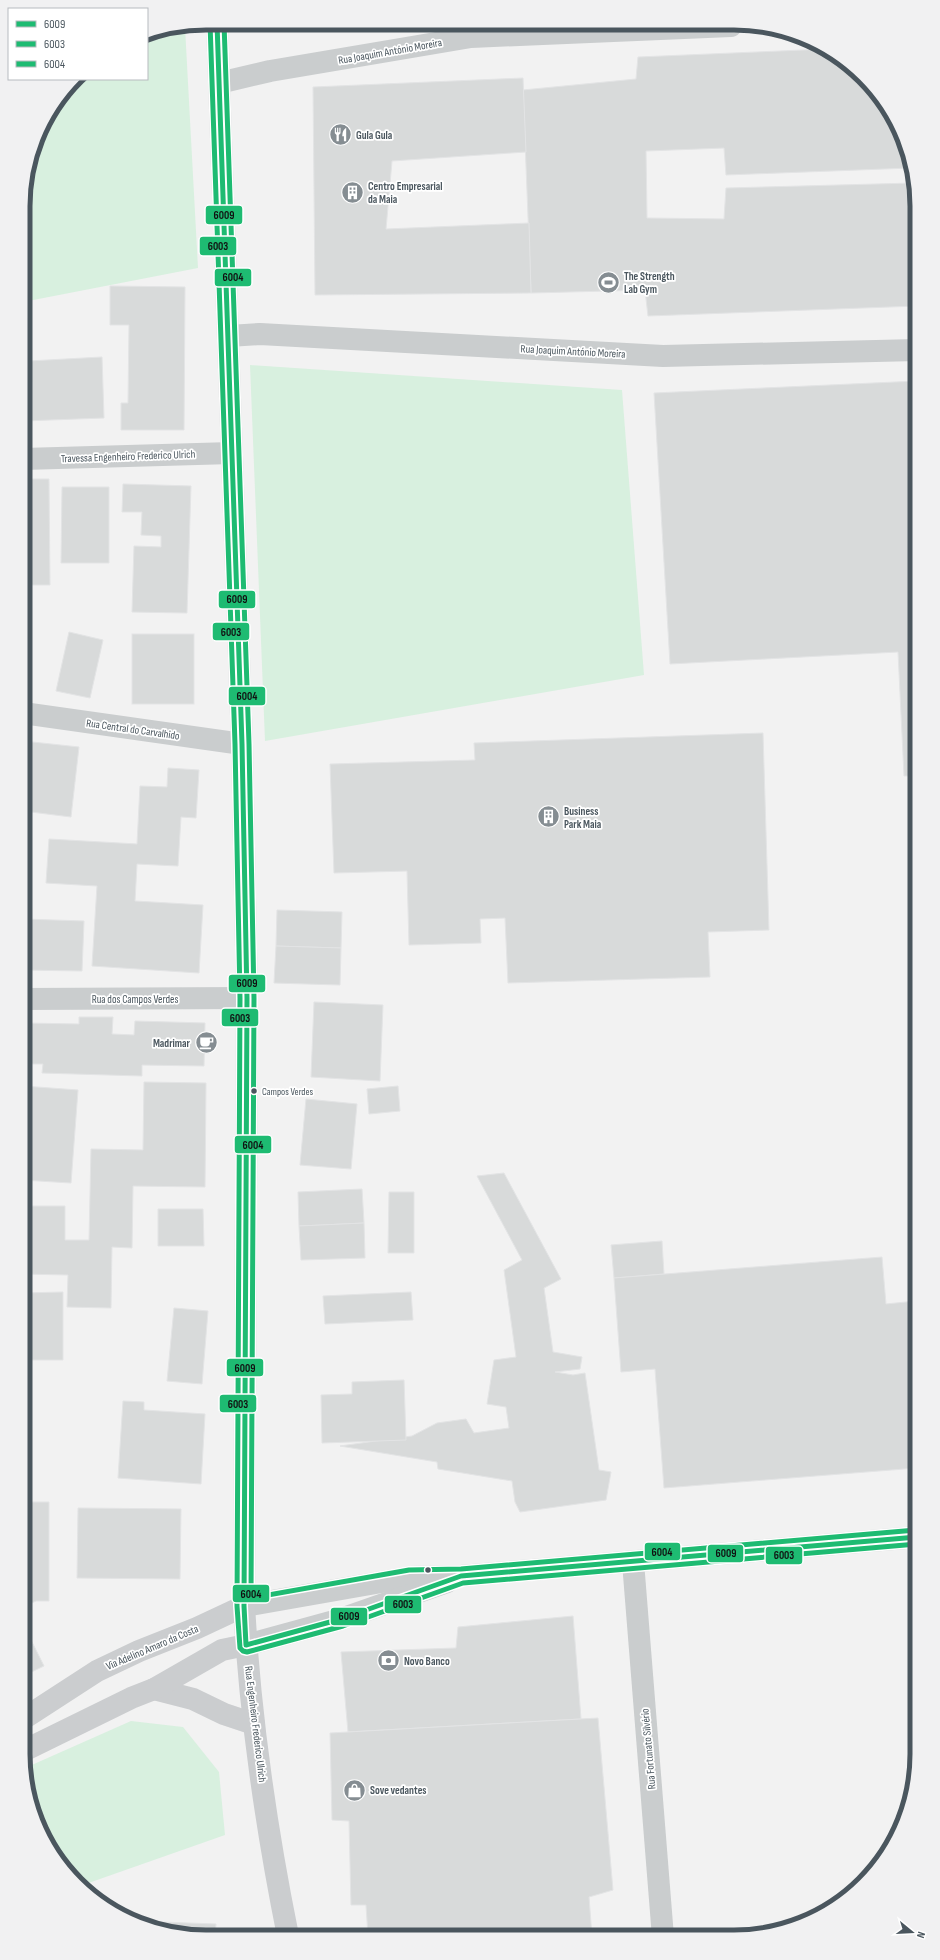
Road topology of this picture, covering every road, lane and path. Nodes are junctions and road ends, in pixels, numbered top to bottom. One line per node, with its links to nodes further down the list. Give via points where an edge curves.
1 (217, 30): 4 (main road, Rua Engenheiro Frederico Ulrich)
2 (523, 30): 3 (street, Rua Joaquim António Moreira)
3 (471, 31): 4 (street, Rua Joaquim António Moreira)
4 (219, 83): 5 (main road, Rua Engenheiro Frederico Ulrich)
5 (229, 336): 6 (street, Rua Joaquim António Moreira, via 260,334 663,356); 7 (main road, Rua Engenheiro Frederico Ulrich)
6 (910, 350)
7 (232, 453): 8 (street, Travessa Engenheiro Frederico Ulrich); 10 (main road, Rua Engenheiro Frederico Ulrich)
8 (30, 459)
9 (30, 715): 10 (street, Rua Central do Carvalhido)
10 (242, 744): 11 (main road, Rua Engenheiro Frederico Ulrich)
11 (247, 998): 12 (street, Rua dos Campos Verdes); 16 (main road, Rua Engenheiro Frederico Ulrich)
12 (30, 1000)
13 (910, 1538): 14 (street)
14 (633, 1562): 15 (street); 23 (street, Rua Fortunato Silvério)
15 (461, 1576): 16 (street, via 410,1577); 17 (street, via 352,1616)
16 (244, 1606): 17 (main road, Rua Engenheiro Frederico Ulrich); 19 (main road, Via Adelino Amaro da Costa, via 97,1671)
17 (246, 1645): 18 (main road, via 222,1650); 20 (main road, Rua Engenheiro Frederico Ulrich)
18 (154, 1689): 20 (main road, via 193,1699 224,1714); 21 (main road)
19 (30, 1714)
20 (254, 1724): 22 (main road, Rua Engenheiro Frederico Ulrich, via 276,1877)
21 (30, 1748)
22 (287, 1930)
23 (662, 1930)

